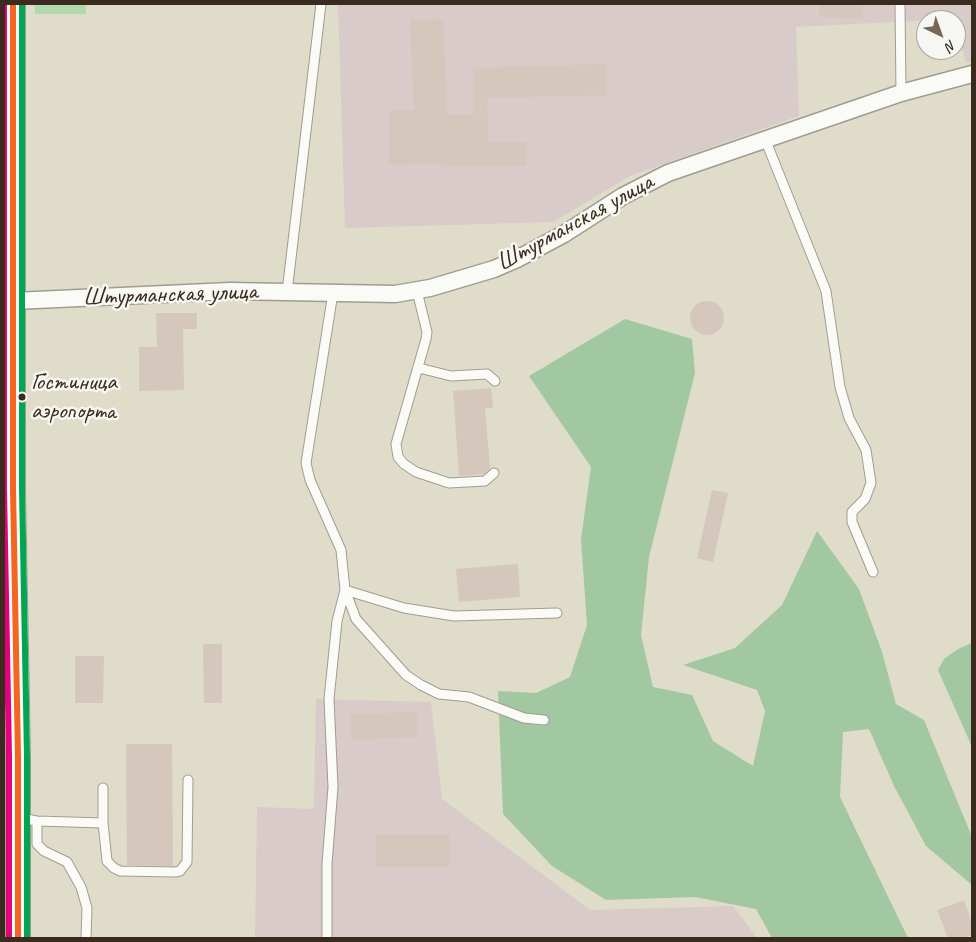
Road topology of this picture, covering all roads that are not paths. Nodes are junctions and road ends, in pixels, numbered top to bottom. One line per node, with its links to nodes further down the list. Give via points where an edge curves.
1 (13, 4): 7 (main road)
2 (321, 4): 9 (lane)
3 (900, 4): 5 (lane)
4 (972, 74): 5 (street, Штурманская улица)
5 (901, 93): 6 (street, Штурманская улица)
6 (765, 139): 8 (street, Штурманская улица, via 660,176 517,259 460,280); 17 (lane, via 826,292 840,387 849,418 866,450 871,482 865,499 852,512 852,522)
7 (9, 179): 11 (main road)
8 (417, 291): 10 (street, Штурманская улица); 12 (lane, via 427,332)
9 (287, 292): 10 (street, Штурманская улица); 11 (street, Штурманская улица, via 230,291)
10 (333, 293): 18 (lane, via 306,463 310,480 341,550)
11 (14, 301): 14 (main road)
12 (419, 368): 13 (lane, via 451,376 487,374); 15 (lane, via 396,444 398,457 416,472 449,484 485,481)
13 (495, 382)
14 (8, 441): 16 (main road)
15 (494, 473)
16 (8, 489): 20 (main road)
17 (872, 572)
18 (345, 590): 19 (lane, via 404,608 454,616); 21 (lane, via 356,619 406,675 421,685 438,694 482,700 524,718); 31 (lane, via 329,699 333,786 327,864)
19 (557, 612)
20 (10, 632): 22 (main road)
21 (544, 720)
22 (11, 757): 25 (main road)
23 (188, 780): 26 (lane, via 188,862 180,871 120,871 114,868 107,861)
24 (103, 788): 26 (lane)
25 (27, 819): 26 (lane); 27 (main road); 30 (lane, via 37,844 67,862 83,893 87,908)
26 (103, 822)
27 (11, 843): 28 (main road)
28 (11, 913): 29 (main road)
29 (18, 938)
30 (86, 938)
31 (327, 938)

